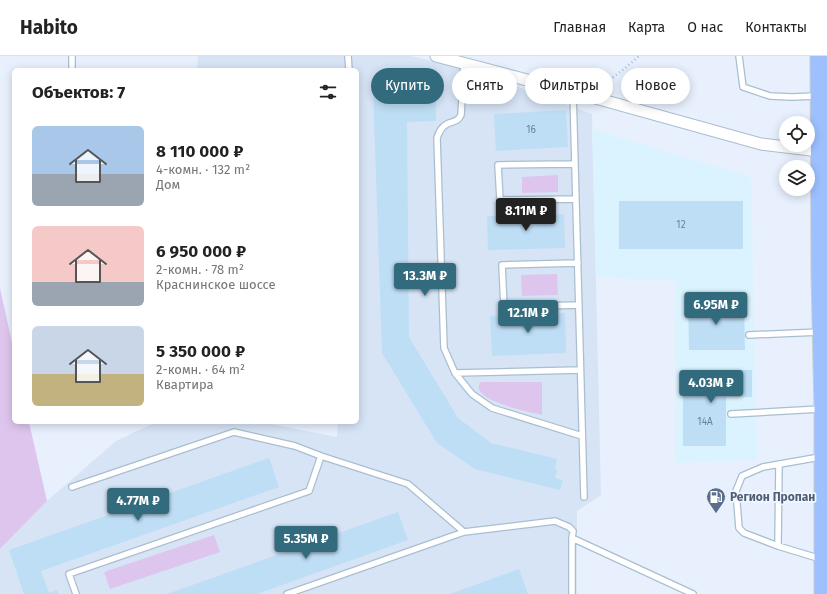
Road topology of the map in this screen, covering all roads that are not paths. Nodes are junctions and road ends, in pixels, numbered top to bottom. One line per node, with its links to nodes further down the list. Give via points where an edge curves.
1 (72, 56): 7 (lane)
2 (348, 56): 8 (lane)
3 (436, 56): 6 (street)
4 (738, 56): 10 (lane, via 743,87 770,96)
5 (819, 56): 10 (main road)
6 (464, 63): 9 (street); 23 (lane, via 461,115 457,121 441,129 437,138 444,348)
7 (72, 68)
8 (349, 68)
9 (525, 79)
10 (819, 96): 13 (main road)
11 (613, 103): 13 (street, via 761,144)
12 (573, 104): 14 (lane)
13 (819, 151): 16 (main road)
14 (575, 164): 15 (lane); 15 (lane, via 498,166 500,200)
15 (576, 199): 17 (lane)
16 (824, 221): 18 (main road)
17 (578, 263): 19 (lane); 19 (lane, via 502,265 504,307)
18 (823, 275): 20 (main road)
19 (579, 305): 22 (lane)
20 (820, 332): 21 (lane); 24 (main road)
21 (750, 336)
22 (580, 370): 23 (lane); 26 (lane)
23 (455, 373): 26 (lane, via 472,394 492,408)
24 (823, 409): 25 (lane); 27 (main road)
25 (731, 414)
26 (582, 436): 32 (lane)
27 (825, 438): 29 (main road)
28 (321, 456): 31 (lane, via 295,446 234,432); 33 (lane, via 408,484); 37 (lane, via 309,491 70,574)
29 (823, 456): 30 (lane); 36 (main road)
30 (778, 464): 35 (lane); 35 (lane, via 742,476 736,491 739,528 744,533)
31 (72, 487)
32 (584, 497)
33 (464, 532): 34 (lane, via 554,521 570,527 573,531); 38 (lane)
34 (572, 538): 39 (lane); 40 (lane)
35 (778, 546): 36 (lane)
36 (825, 559): 41 (main road)
37 (76, 594)
38 (287, 594)
39 (572, 594)
40 (693, 594)
41 (824, 594)

